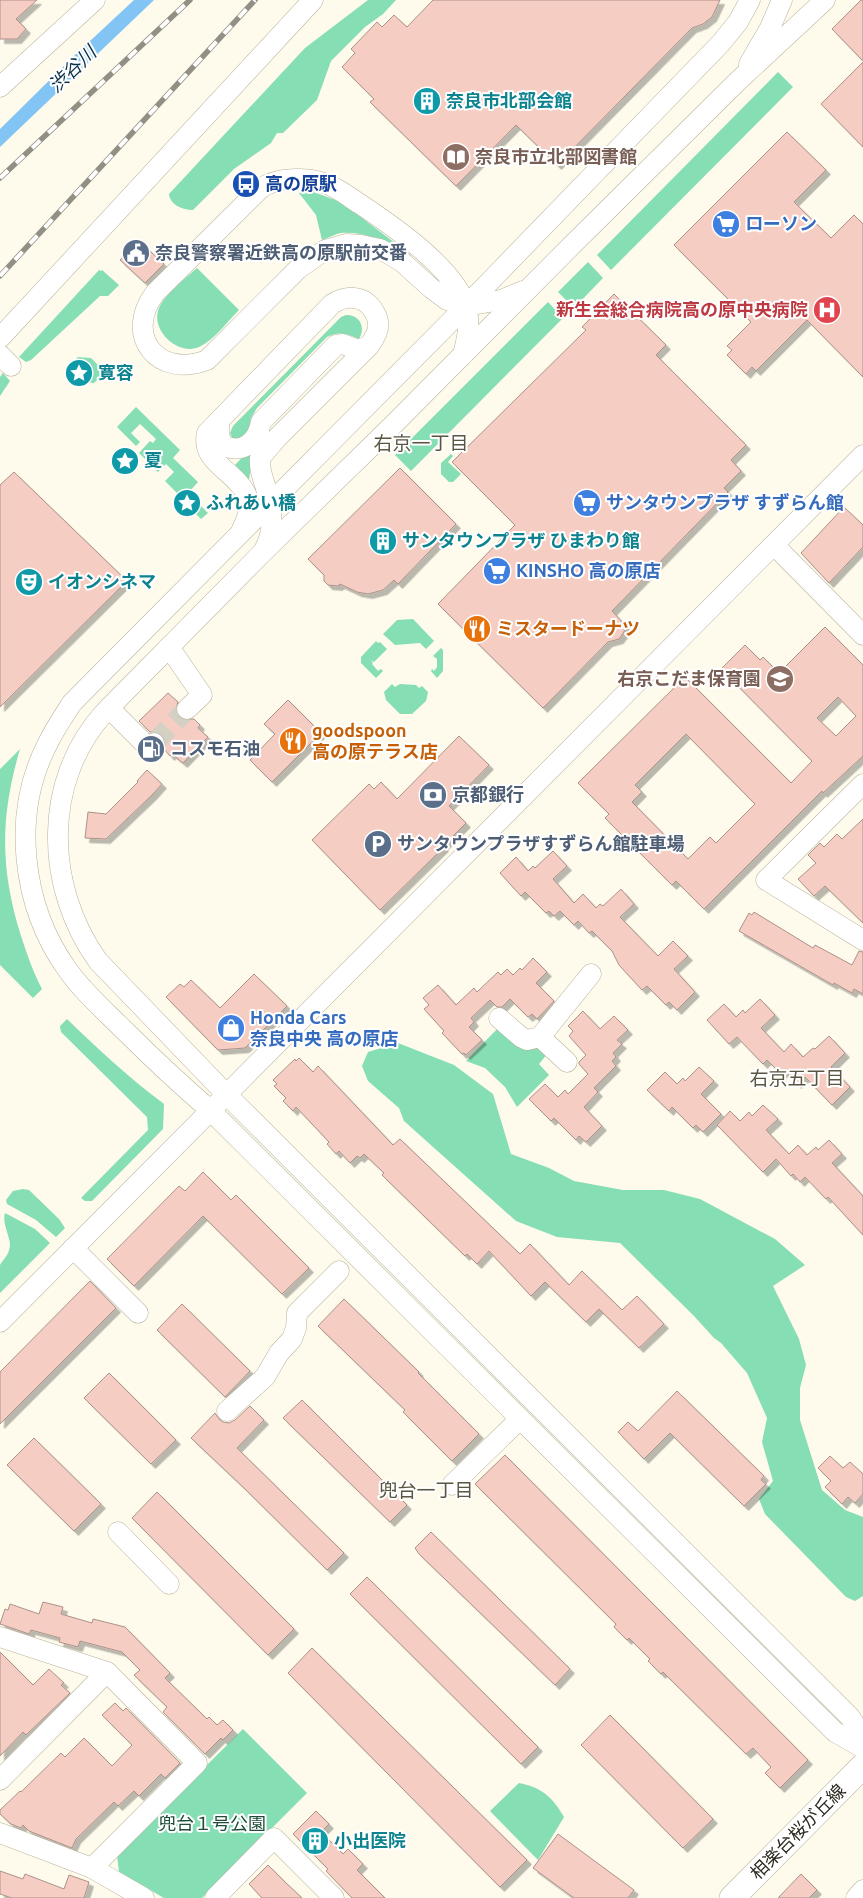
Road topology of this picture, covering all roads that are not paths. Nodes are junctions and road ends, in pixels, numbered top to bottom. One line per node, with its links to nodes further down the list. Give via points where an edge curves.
1 (95, 0): 10 (street)
2 (305, 0): 8 (street)
3 (313, 0): 8 (street)
4 (322, 0): 8 (street)
5 (750, 0): 11 (street, via 721,43)
6 (782, 0): 9 (street, via 770,28)
7 (825, 0): 9 (street)
8 (284, 32): 16 (street)
9 (739, 80): 14 (street)
10 (2, 84)
11 (500, 271): 12 (street, via 478,279); 15 (street)
12 (445, 273): 13 (street, via 380,218 332,186 306,180 269,183 253,195 156,293 143,317 144,339 150,350 175,365 186,366 207,360 298,269 325,250 346,244 380,249 401,261); 15 (street)
13 (431, 288): 15 (street, via 447,300); 17 (street, via 439,306)
14 (530, 288): 15 (street, via 501,300); 19 (street)
15 (466, 306): 17 (street); 19 (street, via 468,328)
16 (0, 338)
17 (434, 338): 26 (street)
18 (369, 346): 20 (street, via 377,332 377,317 373,310 362,299 337,301); 22 (street, via 358,350 343,344 336,345 261,422); 23 (street)
19 (463, 355): 21 (street)
20 (219, 421): 22 (street, via 219,436 230,449 245,447); 25 (street, via 207,433 209,452)
21 (393, 425): 26 (street, via 364,437 299,501); 29 (street)
22 (259, 432): 23 (street)
23 (264, 452): 26 (street, via 259,464)
24 (863, 455): 28 (street)
25 (246, 492): 26 (street); 27 (street, via 250,509)
26 (269, 503): 27 (street); 29 (street, via 272,525 269,542)
27 (242, 530): 42 (street, via 72,703 46,746 30,796 26,828 26,861 31,888 58,956 86,993)
28 (774, 545): 30 (street); 41 (street)
29 (263, 552): 31 (street)
30 (863, 635)
31 (169, 647): 32 (street); 33 (street, via 202,695)
32 (109, 708): 34 (street, via 149,748); 41 (street, via 91,729 72,762 62,797 57,837 66,893 79,930 98,961)
33 (187, 709)
34 (154, 742)
35 (863, 784): 36 (street, via 766,880)
36 (863, 940)
37 (591, 974): 39 (street)
38 (499, 1018): 39 (street, via 527,1040)
39 (540, 1037): 40 (street)
40 (567, 1062)
41 (226, 1094): 42 (street); 54 (street, via 850,1717)
42 (210, 1110): 43 (street); 48 (street)
43 (73, 1248): 45 (street); 46 (street)
44 (339, 1271): 47 (street, via 297,1313 292,1339 265,1377)
45 (138, 1313)
46 (0, 1322)
47 (227, 1411)
48 (520, 1419): 49 (street); 55 (street, via 835,1732)
49 (452, 1485)
50 (118, 1532): 51 (street)
51 (169, 1584)
52 (0, 1637): 53 (street)
53 (107, 1672): 57 (street); 59 (street, via 197,1763)
54 (863, 1738)
55 (863, 1748)
56 (863, 1766): 64 (main road, 相楽台桜が丘線)
57 (0, 1780)
58 (0, 1833): 59 (street)
59 (92, 1868): 61 (street)
60 (863, 1890): 65 (street)
61 (144, 1898)
62 (215, 1898): 63 (street, via 274,1838)
63 (334, 1898)
64 (732, 1898)
65 (856, 1898)

